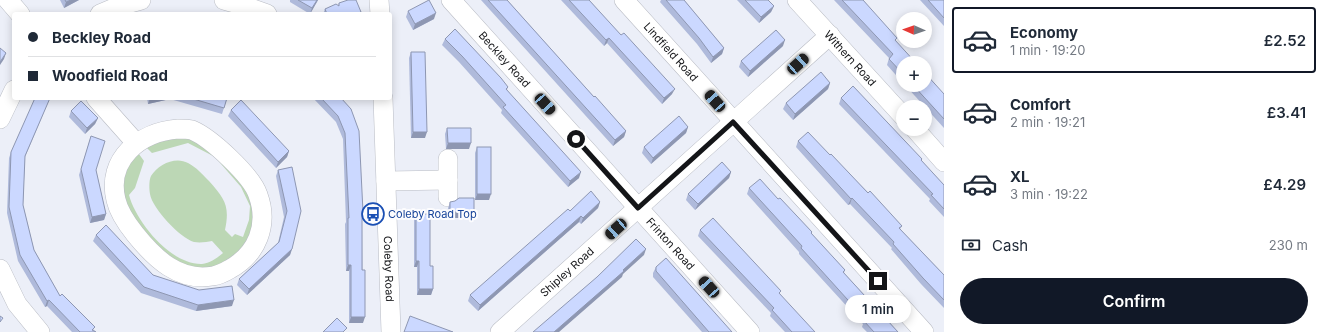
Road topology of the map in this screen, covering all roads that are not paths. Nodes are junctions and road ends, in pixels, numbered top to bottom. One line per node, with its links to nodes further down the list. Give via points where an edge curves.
1 (8, 0): 8 (street)
2 (141, 0): 9 (street)
3 (224, 0): 10 (street)
4 (379, 0): 11 (street)
5 (451, 0): 24 (street, Beckley Road)
6 (624, 0): 18 (street, Lindfield Road)
7 (798, 0): 12 (street, Withern Road)
8 (18, 12)
9 (105, 12)
10 (262, 12)
11 (380, 12)
12 (830, 35): 16 (street, Withern Road); 18 (street, Shipley Road)
13 (12, 94): 17 (street)
14 (98, 100): 20 (street)
15 (379, 100): 23 (street, Coleby Road)
16 (896, 108)
17 (0, 119)
18 (733, 122): 24 (street, Shipley Road); 30 (street, Lindfield Road)
19 (921, 136): 22 (street)
20 (136, 143): 20 (street, via 162,131 191,130 203,135 215,145 250,181 258,193 262,206 262,222 256,244 240,264 214,276 197,277 170,269 145,247 128,226 116,200 116,175 124,154)
21 (448, 159): 23 (street, via 448,188)
22 (944, 162)
23 (386, 181): 27 (street, Coleby Road)
24 (638, 208): 28 (street, Shipley Road); 29 (street, Frinton Road)
25 (0, 269): 26 (street, via 17,304)
26 (40, 332)
27 (391, 332)
28 (500, 332)
29 (750, 332)
30 (924, 332)

